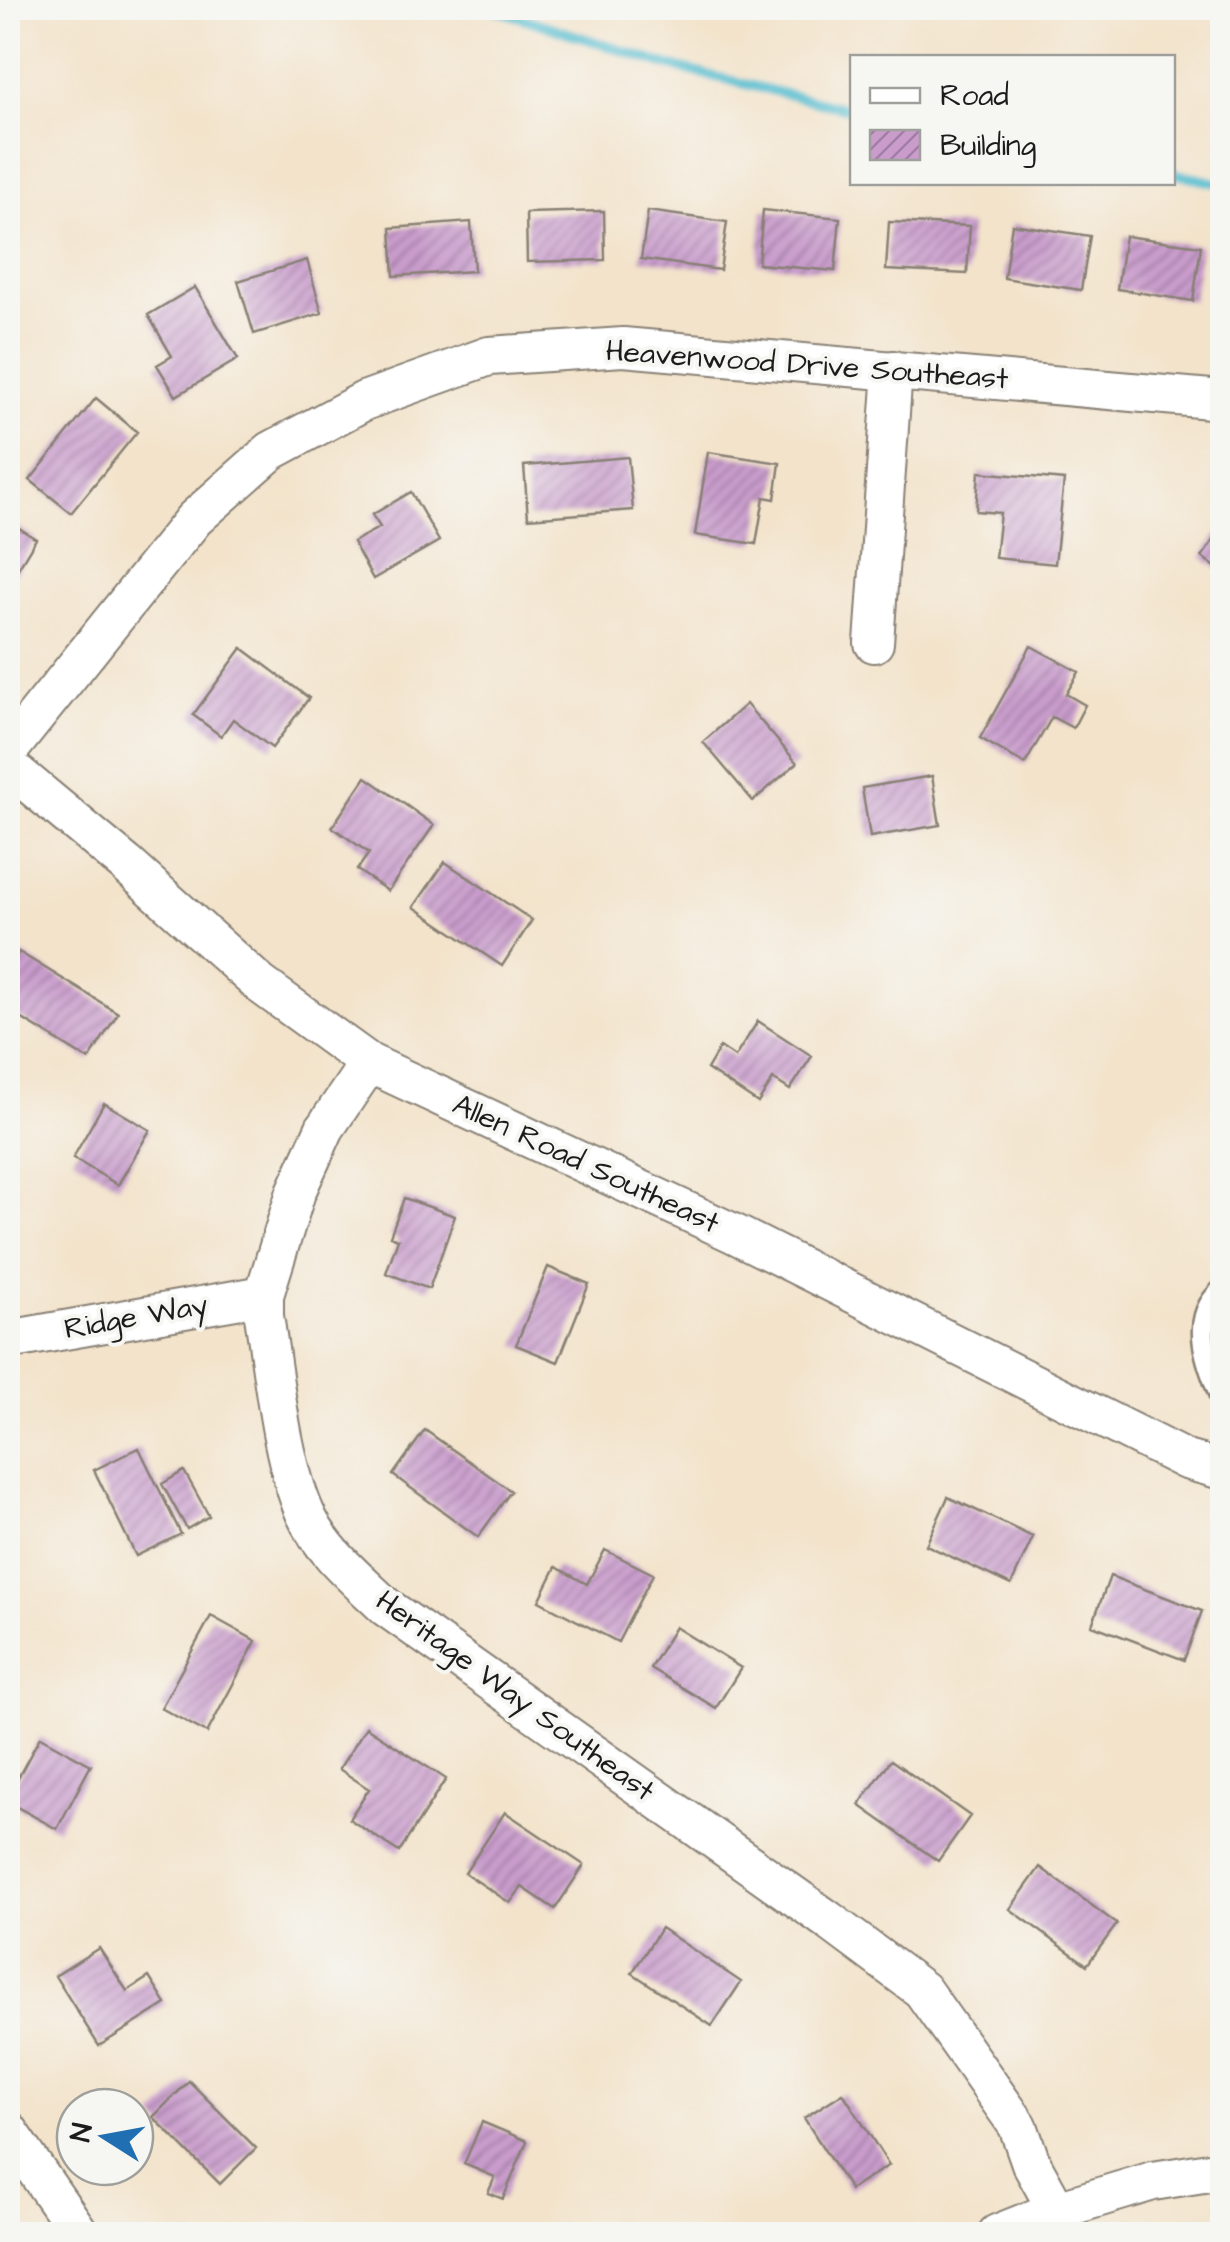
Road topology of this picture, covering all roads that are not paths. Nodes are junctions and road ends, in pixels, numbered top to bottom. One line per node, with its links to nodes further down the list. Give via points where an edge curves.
1 (893, 370): 2 (street, Heavenwood Drive Southeast); 3 (street); 4 (street, Heavenwood Drive Southeast, via 623,347 489,356 364,401 271,450 194,519)
2 (1222, 400)
3 (874, 643)
4 (8, 751)
5 (8, 766): 6 (street, Allen Road Southeast, via 260,984)
6 (369, 1063): 8 (street, Heritage Way Southeast, via 325,1128 296,1192); 12 (street, Allen Road Southeast, via 733,1232 1186,1460)
7 (1222, 1290): 10 (lane, via 1206,1304 1202,1328)
8 (264, 1295): 9 (street, Ridge Way); 15 (street, Heritage Way Southeast, via 306,1515 340,1562 399,1617 922,1990 1018,2126)
9 (8, 1340)
10 (1222, 1401)
11 (1222, 1461): 12 (lane)
12 (1222, 1470)
13 (8, 2130): 16 (street)
14 (1222, 2170): 15 (street, via 1153,2180)
15 (1057, 2210): 17 (street)
16 (80, 2234)
17 (997, 2234)

